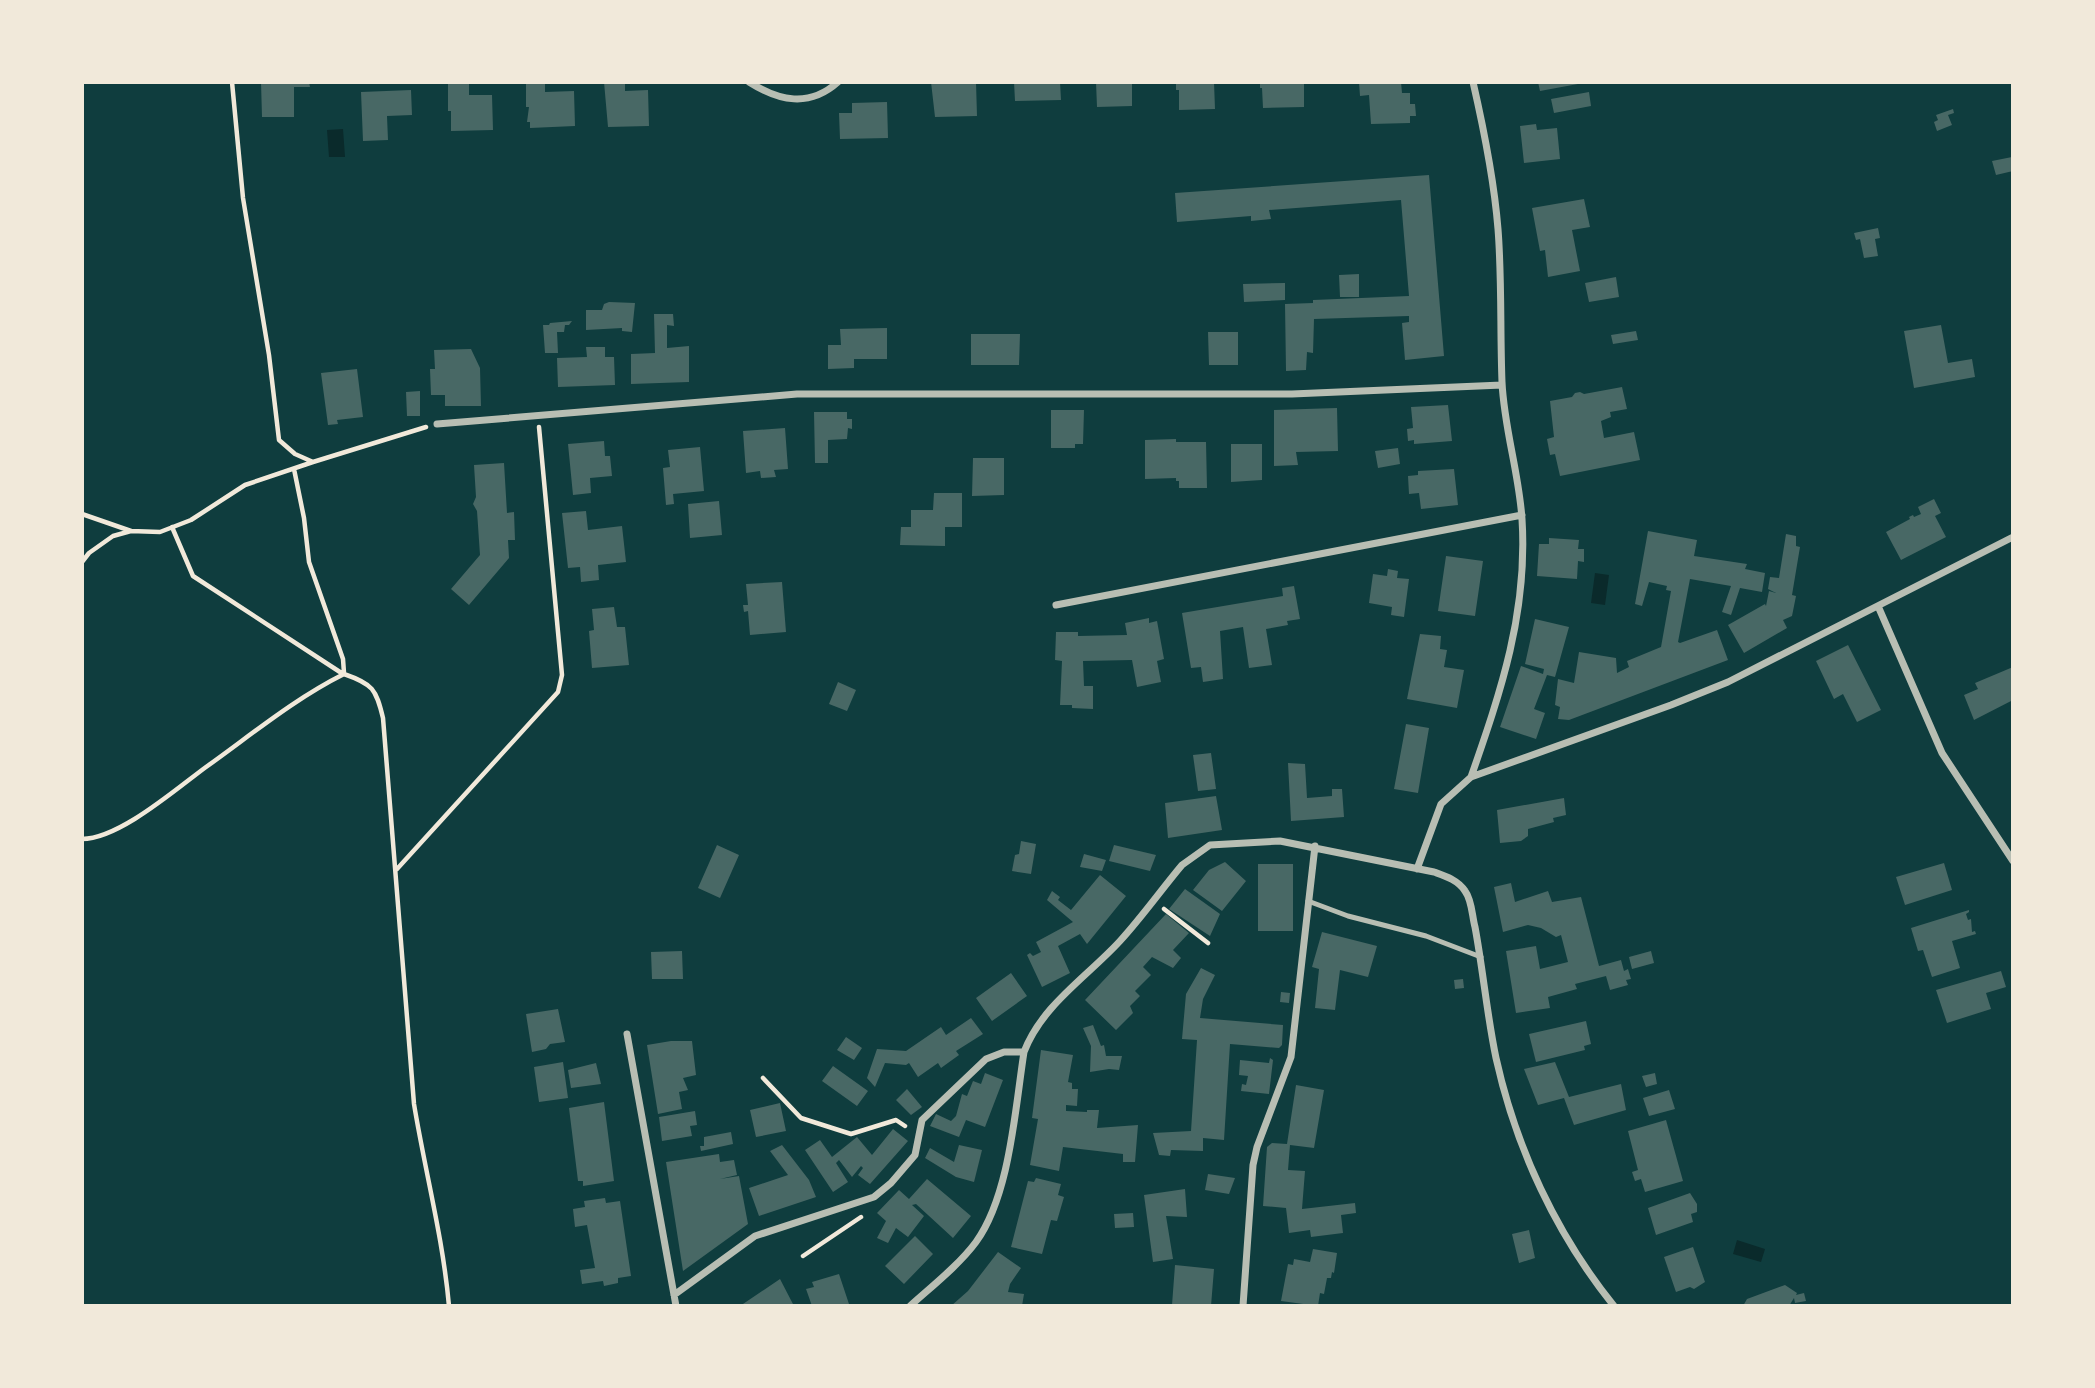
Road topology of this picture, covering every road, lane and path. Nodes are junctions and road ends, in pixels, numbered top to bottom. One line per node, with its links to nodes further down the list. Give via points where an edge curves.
1 (232, 82): 8 (path, via 243,198 279,440)
2 (749, 82): 3 (street, via 768,94 797,101 829,91)
3 (838, 82)
4 (1473, 82): 5 (street, via 1498,225)
5 (1502, 385): 6 (street, via 1292,394 797,394); 11 (street)
6 (538, 415): 7 (street); 24 (path, via 562,675 558,692)
7 (437, 424): 8 (path)
8 (313, 462): 9 (path)
9 (294, 469): 12 (path, via 245,485); 18 (path, via 309,562 343,659)
10 (82, 514): 13 (path)
11 (1522, 515): 16 (street); 19 (street, via 1523,585 1517,622)
12 (172, 527): 13 (path, via 160,532); 18 (path, via 193,576)
13 (131, 531): 15 (path, via 113,536)
14 (2013, 537): 17 (street)
15 (82, 562)
16 (1056, 605)
17 (1878, 606): 19 (street, via 1728,682); 22 (street, via 1942,753)
18 (344, 674): 20 (path, via 279,714 152,807 112,832); 24 (path, via 377,692)
19 (1471, 777): 23 (street, via 1441,804)
20 (82, 839)
21 (1315, 846): 23 (street); 25 (street, via 1280,841 1210,845 1182,865); 26 (street)
22 (2013, 861)
23 (1417, 869): 28 (street, via 1452,878 1465,891)
24 (397, 870): 34 (path, via 414,1104)
25 (1153, 901): 27 (path); 30 (street, via 1120,941 1046,1013)
26 (1308, 901): 28 (lane); 37 (street, via 1290,1057 1253,1165)
27 (1208, 943)
28 (1481, 957): 38 (street, via 1496,1057 1534,1175 1554,1216)
29 (627, 1034): 33 (street)
30 (1024, 1052): 32 (street, via 1004,1052 986,1059 922,1120); 36 (street, via 1001,1186 989,1218 975,1243)
31 (763, 1078): 32 (path, via 801,1118 851,1134 896,1120)
32 (918, 1135): 33 (street, via 915,1155 874,1196 755,1236)
33 (674, 1295): 35 (street)
34 (449, 1306)
35 (676, 1306)
36 (910, 1306)
37 (1243, 1306)
38 (1615, 1306)

